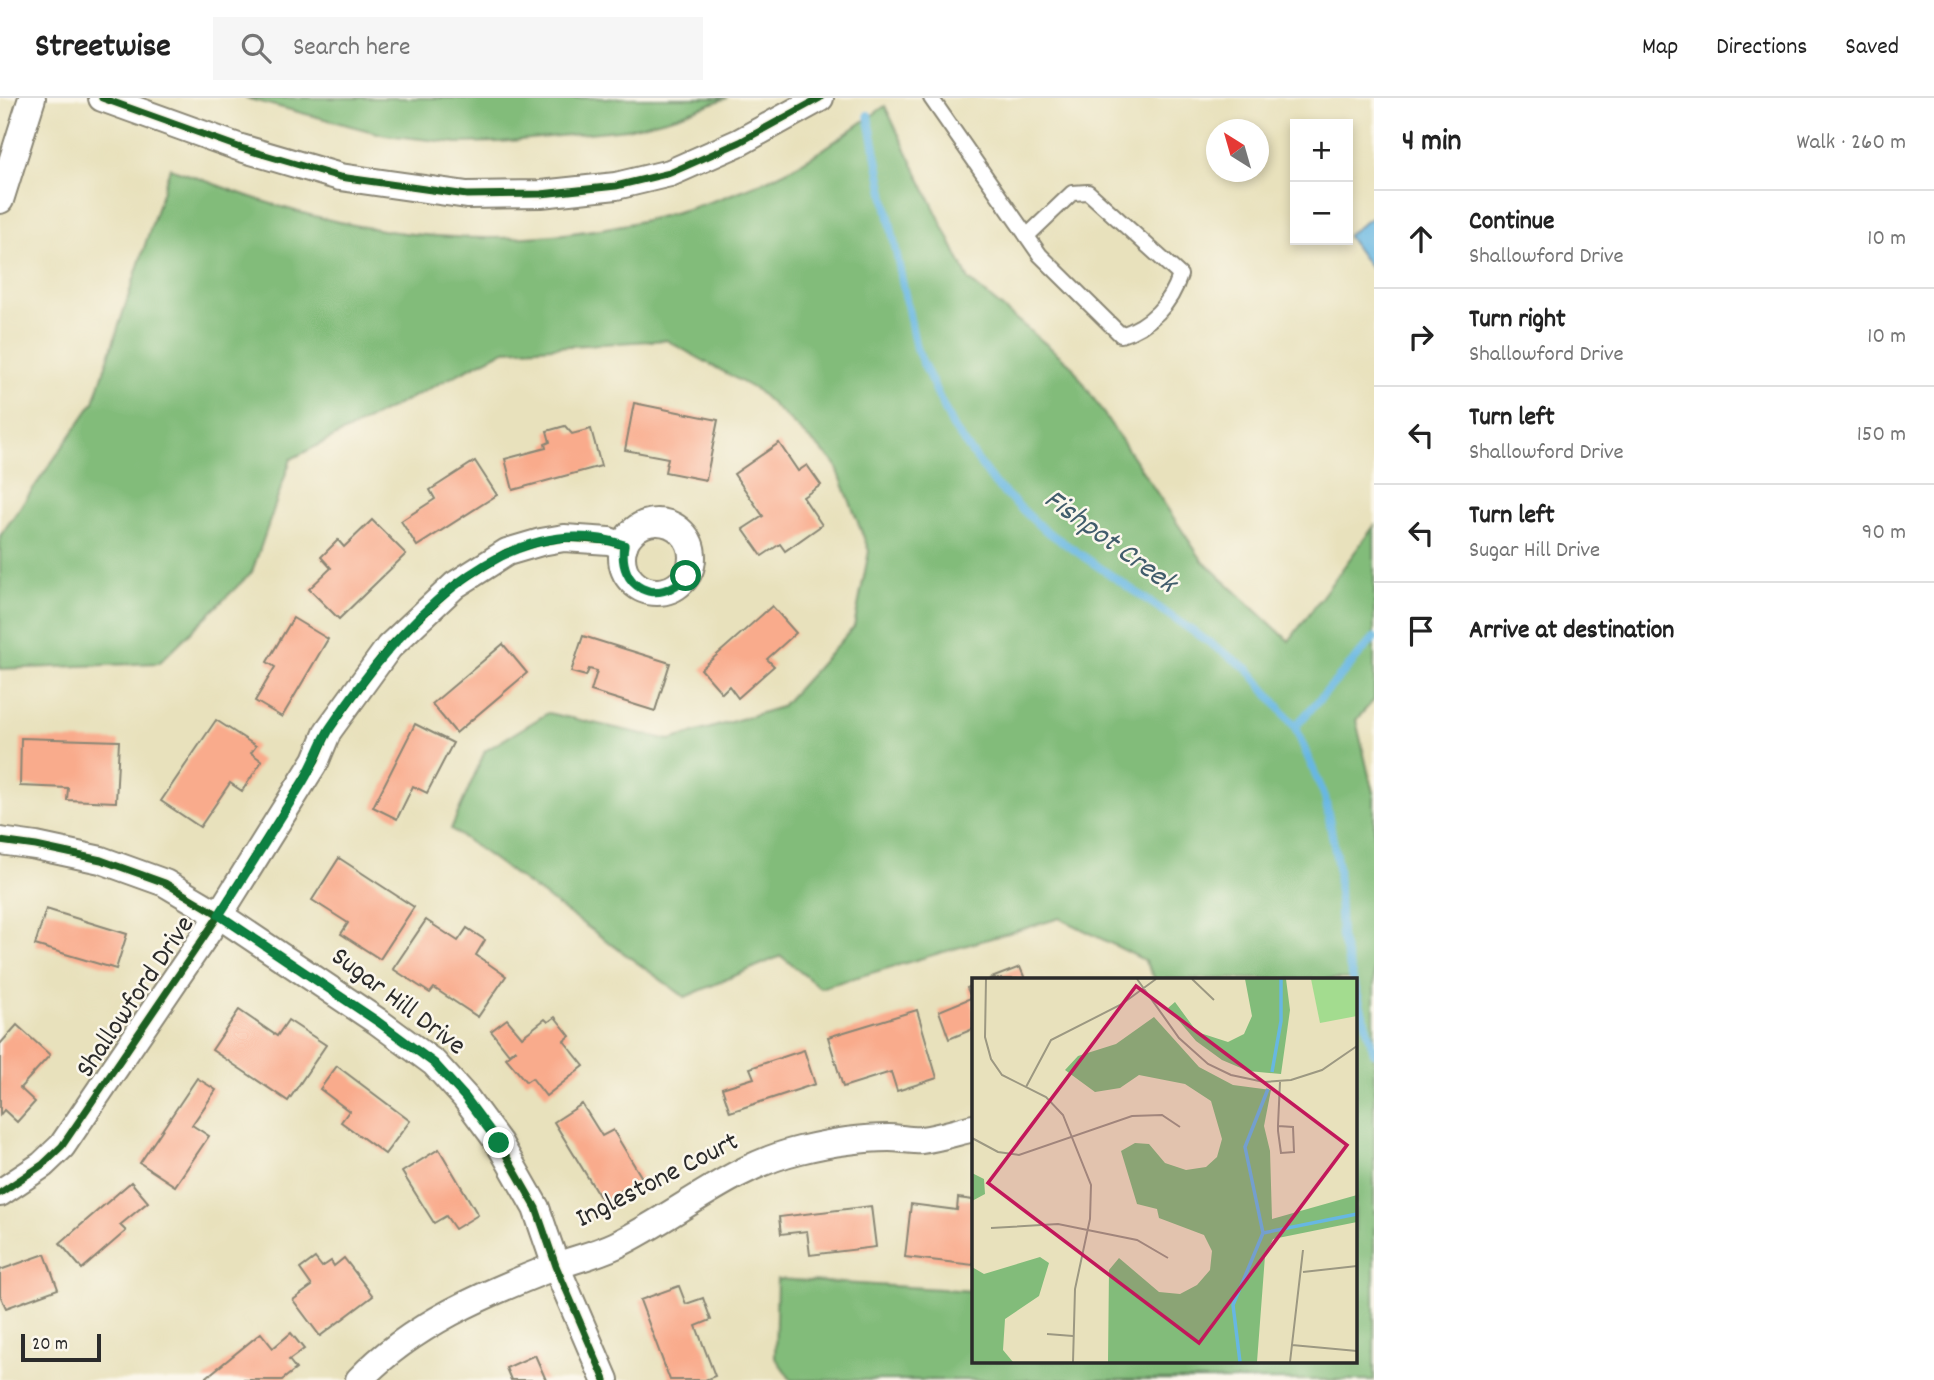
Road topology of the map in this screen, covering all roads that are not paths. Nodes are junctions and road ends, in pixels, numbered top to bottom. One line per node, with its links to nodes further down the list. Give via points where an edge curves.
1 (32, 98): 5 (street)
2 (102, 98): 3 (street, via 241,148 340,177 467,195 616,186 670,173 740,142)
3 (820, 98)
4 (932, 98): 6 (lane)
5 (0, 201)
6 (1027, 236): 6 (lane, via 1121,335 1141,329 1174,294 1180,275 1088,192 1072,193)
7 (624, 545): 9 (street, Shallowford Drive, via 564,538 541,541 507,552 455,584 389,648 328,731 316,760)
8 (0, 841): 9 (street, Sugar Hill Drive, via 101,860 165,883)
9 (219, 915): 11 (street, Shallowford Drive, via 62,1146); 12 (street, Sugar Hill Drive, via 434,1063 499,1143 536,1208)
10 (972, 1128): 12 (street, Inglestone Court, via 921,1140 858,1139 797,1150 739,1173 614,1246)
11 (0, 1193)
12 (555, 1266): 13 (street, Inglestone Court, via 420,1329); 14 (street, Sugar Hill Drive)
13 (359, 1380)
14 (605, 1380)

